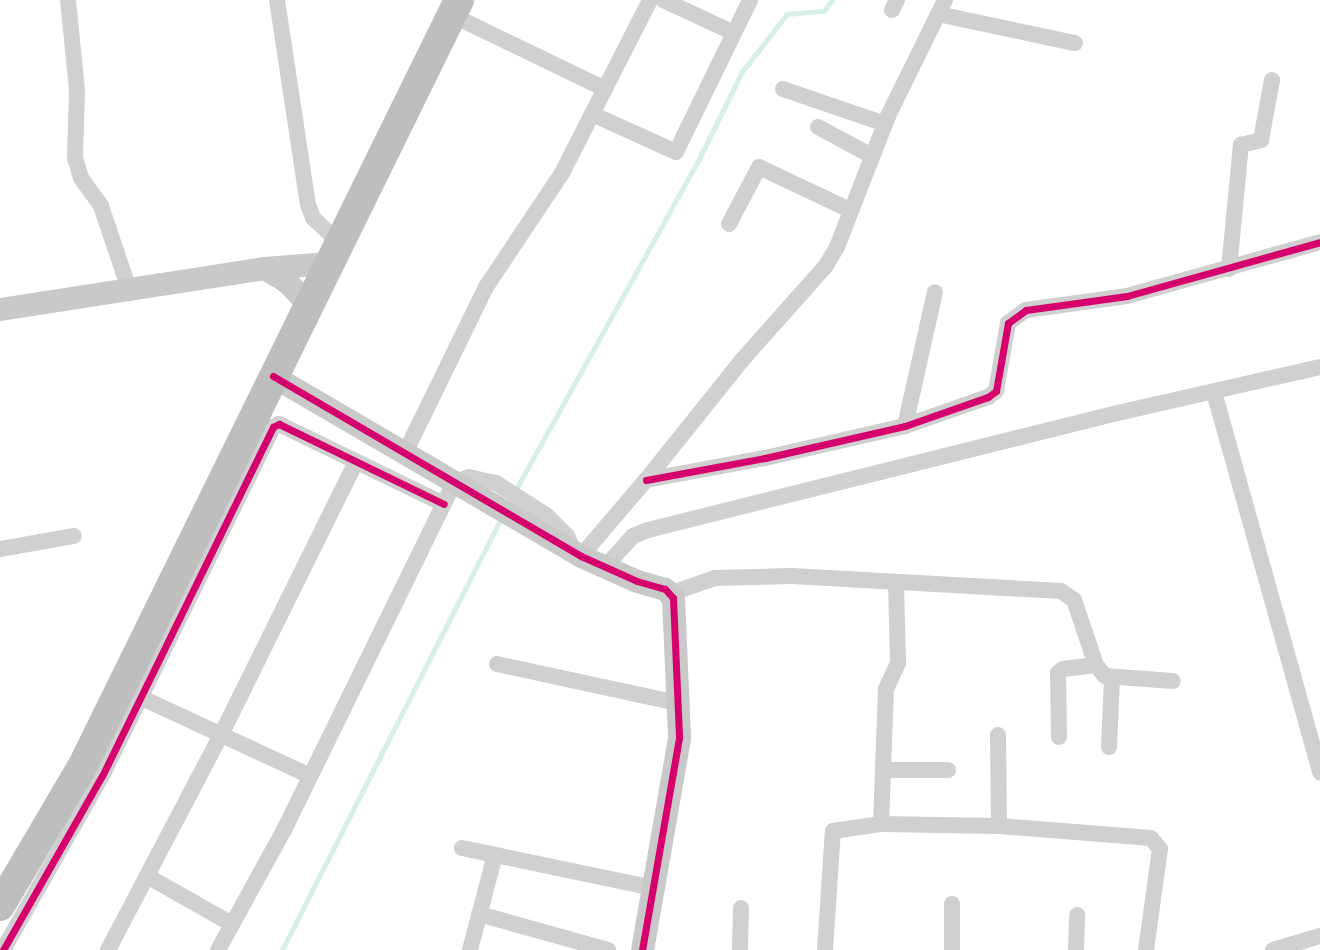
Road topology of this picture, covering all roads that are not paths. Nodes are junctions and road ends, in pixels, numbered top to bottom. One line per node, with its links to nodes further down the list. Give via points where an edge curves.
1 (68, 0): 23 (street, via 77,90 75,158 81,178 101,206)
2 (278, 0): 20 (street, via 308,204)
3 (649, 0): 11 (street)
4 (663, 0): 8 (street)
5 (750, 0): 8 (street)
6 (456, 7): 11 (street); 20 (highway)
7 (942, 7): 9 (street); 14 (street)
8 (734, 33): 13 (street, via 676,152)
9 (1075, 43)
10 (1272, 80): 22 (street, via 1261,140 1241,145)
11 (605, 89): 13 (street)
12 (783, 89): 14 (street)
13 (592, 114): 31 (street, via 562,173 486,287)
14 (885, 124): 16 (street)
15 (818, 127): 16 (street)
16 (872, 156): 17 (street)
17 (850, 210): 18 (street, via 759,167); 33 (street, via 825,267 742,359)
18 (729, 224)
19 (1320, 242): 22 (street)
20 (334, 253): 21 (street); 25 (highway)
21 (264, 268): 23 (street); 25 (street, via 286,281)
22 (1229, 269): 30 (street, via 1127,296 1026,310 1008,323 996,391)
23 (129, 289): 26 (street)
24 (935, 292): 30 (street)
25 (308, 303): 28 (highway)
26 (0, 309)
27 (1320, 367): 29 (street)
28 (273, 376): 31 (street); 40 (highway)
29 (1214, 393): 41 (street, via 648,530 633,536); 56 (street)
30 (905, 426): 33 (street)
31 (404, 455): 34 (street)
32 (356, 462): 36 (street); 40 (street, via 279,424 273,427); 51 (street)
33 (646, 480): 39 (street)
34 (454, 483): 35 (street); 36 (street)
35 (491, 492): 39 (street); 39 (street, via 545,515 567,536)
36 (444, 504): 57 (street)
37 (74, 536): 38 (street)
38 (0, 549)
39 (570, 550): 41 (street)
40 (199, 553): 48 (street); 65 (highway)
41 (604, 568): 43 (street)
42 (896, 583): 43 (street, via 792,576 715,578); 45 (street, via 1069,594); 55 (street, via 898,663 886,689)
43 (669, 594): 49 (street, via 673,598)
44 (497, 664): 49 (street)
45 (1096, 665): 46 (street); 52 (street, via 1063,668 1059,673)
46 (1112, 678): 47 (street); 53 (street)
47 (1173, 681)
48 (140, 697): 51 (street); 72 (street, via 83,811)
49 (677, 704): 63 (street, via 679,738)
50 (998, 735): 59 (street)
51 (220, 737): 57 (street); 62 (street)
52 (1059, 737)
53 (1108, 747)
54 (948, 769): 55 (street)
55 (883, 770): 58 (street)
56 (1320, 772)
57 (310, 776): 69 (street)
58 (881, 824): 59 (street); 79 (street, via 833,831)
59 (999, 826): 82 (street, via 1157,842 1160,849)
60 (463, 848): 61 (street)
61 (495, 855): 63 (street); 67 (street)
62 (147, 876): 69 (street); 73 (street)
63 (653, 888): 77 (street)
64 (952, 904): 80 (street)
65 (0, 906)
66 (741, 908): 78 (street)
67 (479, 914): 71 (street); 75 (street)
68 (1077, 915): 81 (street)
69 (232, 924): 74 (street)
70 (1320, 936): 83 (street)
71 (574, 945): 76 (street)
72 (3, 950)
73 (108, 950)
74 (218, 950)
75 (470, 950)
76 (608, 950)
77 (642, 950)
78 (740, 950)
79 (825, 950)
80 (951, 950)
81 (1076, 950)
82 (1146, 950)
83 (1273, 950)

